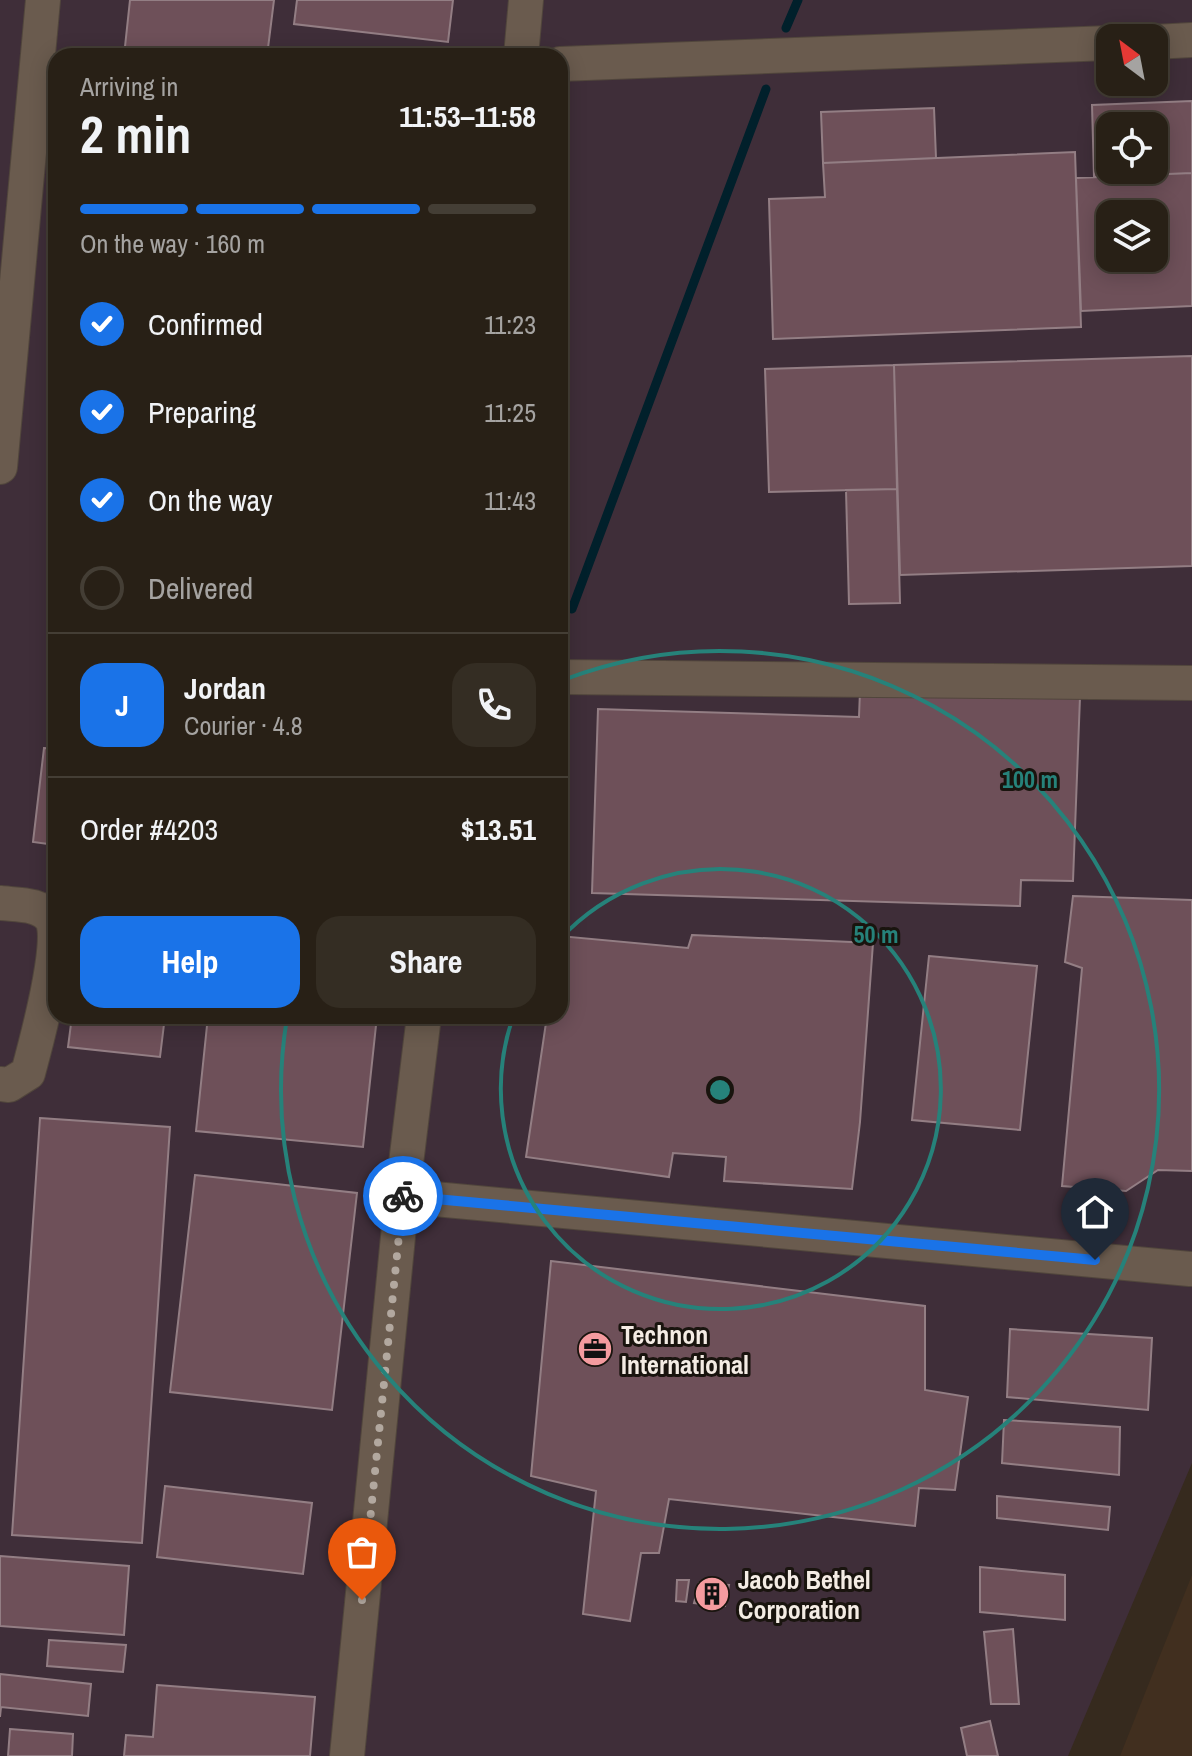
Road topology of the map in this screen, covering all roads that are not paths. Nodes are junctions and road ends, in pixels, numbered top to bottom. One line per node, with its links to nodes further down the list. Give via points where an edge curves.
1 (43, 0): 8 (street)
2 (526, 0): 6 (street)
3 (1192, 40): 4 (street)
4 (1168, 41)
5 (1096, 44): 7 (street)
6 (522, 48)
7 (568, 64)
8 (0, 467)
9 (568, 677): 10 (street)
10 (1192, 683)
11 (0, 903): 12 (street, via 38,908)
12 (48, 917)
13 (48, 989): 15 (street, via 28,1073 9,1085)
14 (423, 1024): 16 (street)
15 (0, 1084)
16 (402, 1196): 17 (street); 18 (street)
17 (1190, 1269)
18 (347, 1756)

